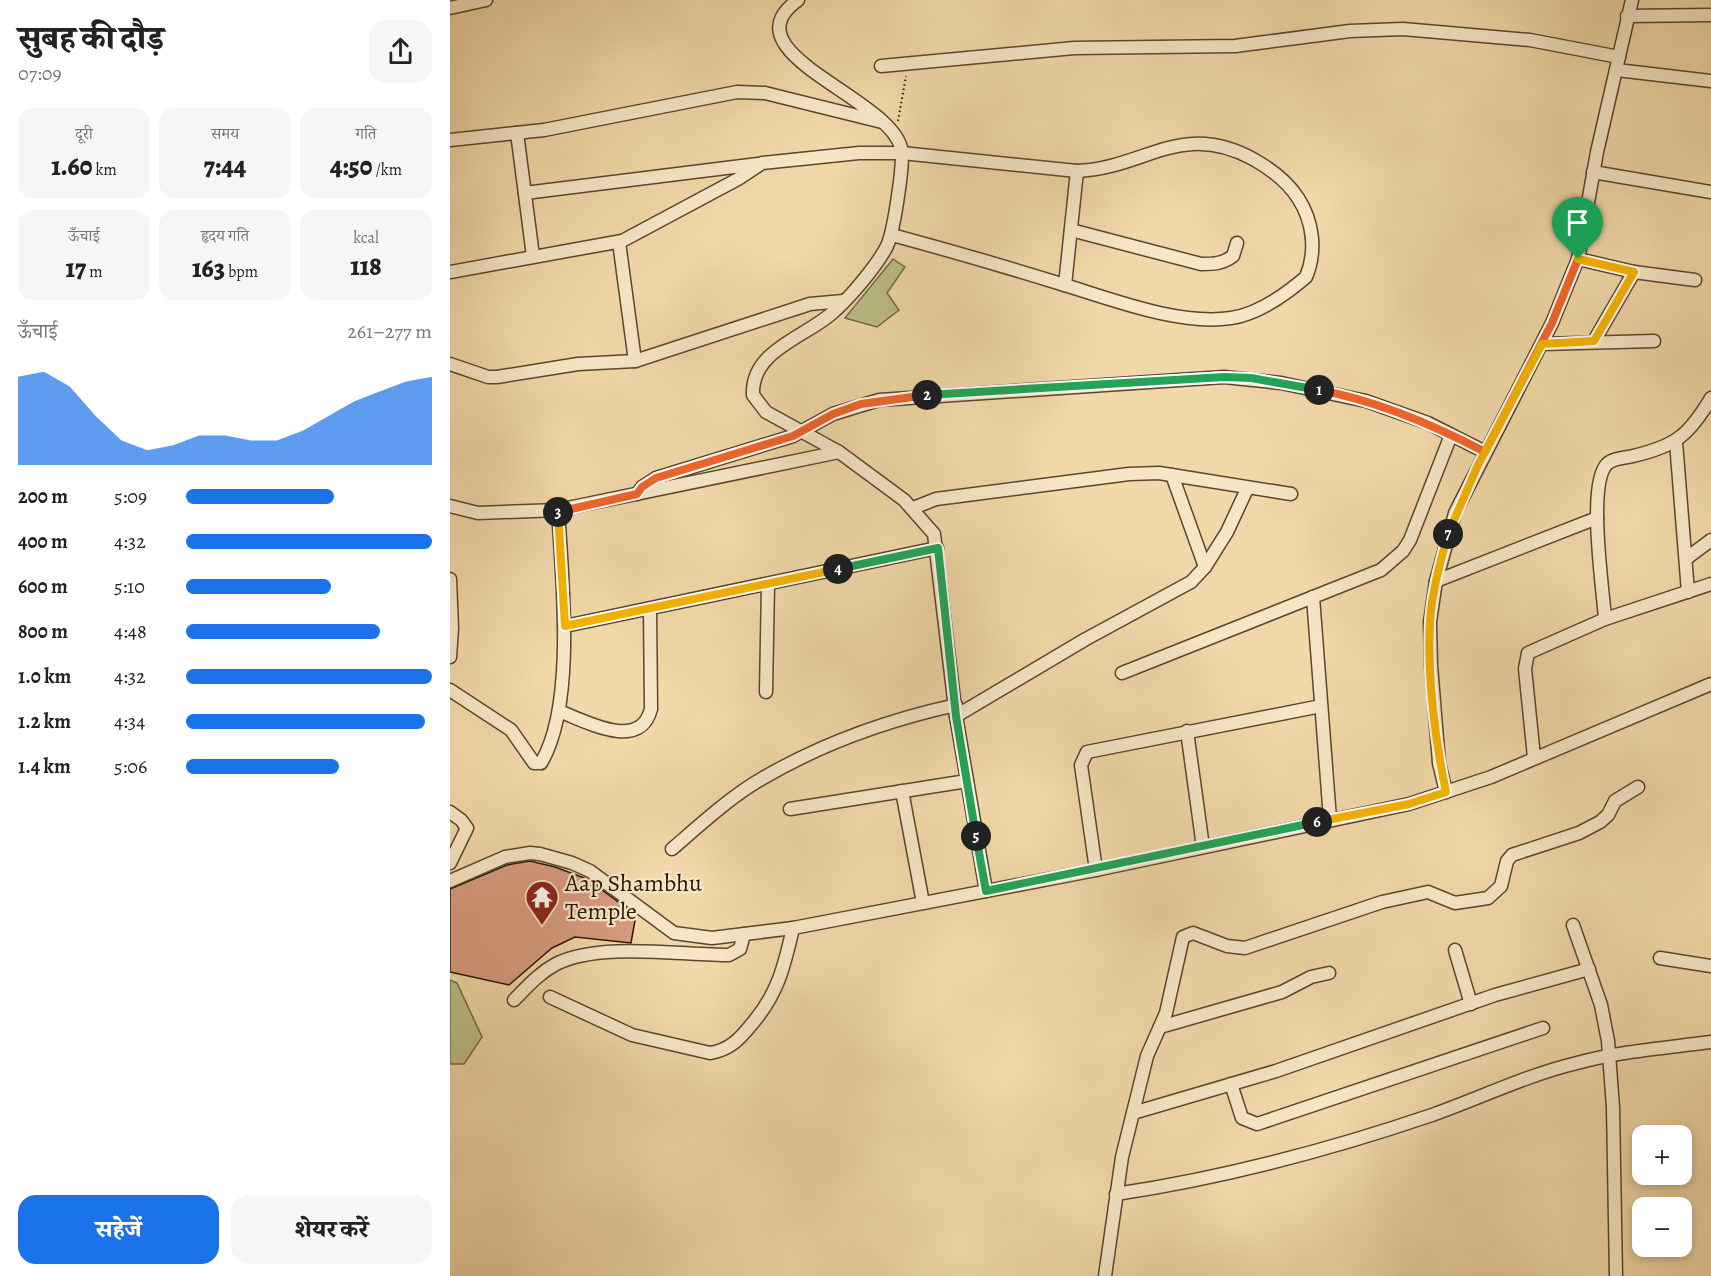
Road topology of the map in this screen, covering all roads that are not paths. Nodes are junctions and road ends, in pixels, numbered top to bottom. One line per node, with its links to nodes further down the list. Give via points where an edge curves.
1 (486, 0): 4 (street)
2 (798, 0): 11 (street, via 787,8 779,30 788,51)
3 (1632, 0): 6 (street)
4 (450, 8)
5 (1711, 15): 6 (street)
6 (1627, 16): 7 (street)
7 (1619, 57): 8 (street, via 1530,40 1403,29 1350,31 1235,46 1074,48); 9 (street)
8 (881, 66)
9 (1617, 70): 10 (street); 17 (street)
10 (1711, 81)
11 (889, 126): 12 (street, via 765,93 738,92); 14 (street)
12 (517, 133): 13 (street); 19 (street)
13 (450, 140)
14 (902, 153): 15 (street, via 859,153); 16 (street); 21 (street)
15 (762, 163): 19 (street); 22 (street)
16 (1077, 171): 20 (street); 29 (street, via 1093,171 1168,148 1216,143 1260,163 1292,189 1308,218 1311,260 1306,277 1297,285 1260,309 1231,318 1184,317)
17 (1593, 172): 18 (street); 25 (street)
18 (1711, 192)
19 (525, 193): 24 (street)
20 (1071, 230): 23 (street, via 1200,264 1226,261 1233,256); 29 (street)
21 (892, 235): 29 (street); 30 (street, via 884,252)
22 (619, 242): 24 (street); 34 (street)
23 (1237, 243)
24 (533, 256): 26 (street)
25 (1578, 259): 27 (street); 33 (street)
26 (450, 272)
27 (1634, 272): 28 (street); 31 (street)
28 (1695, 280)
29 (1065, 285)
30 (843, 302): 34 (street, via 810,304); 37 (street, via 770,356 755,378 753,395 758,404)
31 (1594, 341): 32 (street); 33 (street)
32 (1654, 341)
33 (1542, 344): 41 (street)
34 (635, 361): 35 (street, via 578,364 497,377)
35 (450, 364)
36 (1711, 398): 39 (street, via 1695,423)
37 (802, 430): 38 (street, via 861,404 897,397 1224,377 1281,383 1366,401); 40 (street); 44 (street, via 656,478)
38 (1451, 435): 41 (street); 59 (street, via 1422,513 1403,551 1381,570)
39 (1676, 442): 49 (street, via 1608,463 1600,476); 52 (street)
40 (839, 452): 44 (street); 47 (street)
41 (1485, 452): 55 (street, via 1455,513)
42 (1172, 475): 43 (street); 47 (street, via 1129,474 936,499); 53 (street)
43 (1247, 489): 45 (street); 53 (street)
44 (637, 494): 48 (street)
45 (1291, 494)
46 (450, 506): 48 (street, via 478,513)
47 (913, 508): 51 (street, via 934,534)
48 (558, 510): 62 (street)
49 (1597, 518): 55 (street); 61 (street)
50 (1711, 540): 52 (street)
51 (938, 548): 56 (street); 69 (street)
52 (1687, 558): 58 (street)
53 (1205, 567): 69 (street, via 1191,582)
54 (450, 579): 63 (street)
55 (1436, 581): 76 (street, via 1430,622 1431,665 1439,763)
56 (768, 584): 60 (street); 67 (street)
57 (1711, 584): 58 (street)
58 (1689, 592): 61 (street)
59 (1313, 597): 64 (street); 68 (street)
60 (650, 609): 62 (street); 70 (street, via 651,709 647,722 639,728 606,730)
61 (1605, 619): 72 (street, via 1533,649 1526,659)
62 (565, 626): 70 (street)
63 (450, 657)
64 (1122, 673)
65 (1711, 684): 72 (street)
66 (450, 690): 70 (street, via 511,729 537,765 544,758)
67 (766, 692)
68 (1321, 706): 71 (street); 79 (street)
69 (956, 710): 73 (street); 81 (street, via 864,730 802,758 762,778 726,803)
70 (559, 711)
71 (1187, 731): 80 (street); 83 (street, via 1093,750 1082,758)
72 (1534, 757): 76 (street)
73 (967, 781): 75 (street); 85 (street)
74 (1638, 787): 98 (street, via 1615,801 1600,822 1512,855 1501,886 1488,898 1455,903 1428,892 1382,902 1245,948 1227,946 1193,933 1187,935 1180,943)
75 (902, 791): 77 (street); 86 (street)
76 (1446, 792): 79 (street, via 1409,804)
77 (790, 809)
78 (450, 812): 82 (street, via 467,828)
79 (1330, 819): 80 (street)
80 (1203, 847): 83 (street)
81 (672, 849)
82 (450, 863)
83 (1096, 870): 85 (street)
84 (450, 881): 89 (street, via 505,858 540,854 590,871 674,933 712,938)
85 (986, 891): 86 (street)
86 (923, 903): 88 (street)
87 (1573, 925): 93 (street)
88 (793, 928): 89 (street); 95 (street, via 772,999 744,1034 720,1052 632,1035)
89 (744, 934): 96 (street, via 740,949 729,955 611,951 561,961)
90 (1455, 950): 97 (street)
91 (1660, 958): 92 (street)
92 (1711, 966)
93 (1589, 969): 97 (street); 101 (street, via 1601,1005)
94 (1329, 973): 98 (street, via 1311,977 1282,992)
95 (550, 997)
96 (514, 1000)
97 (1471, 1004): 102 (street)
98 (1160, 1027): 103 (street, via 1147,1056)
99 (1543, 1028): 102 (street, via 1257,1124 1242,1118)
100 (1711, 1042): 101 (street)
101 (1610, 1055): 104 (street, via 1574,1063 1432,1115 1302,1156 1172,1186); 106 (street)
102 (1231, 1084): 103 (street)
103 (1133, 1113): 104 (street)
104 (1116, 1194): 105 (street)
105 (1105, 1276)
106 (1616, 1276)

